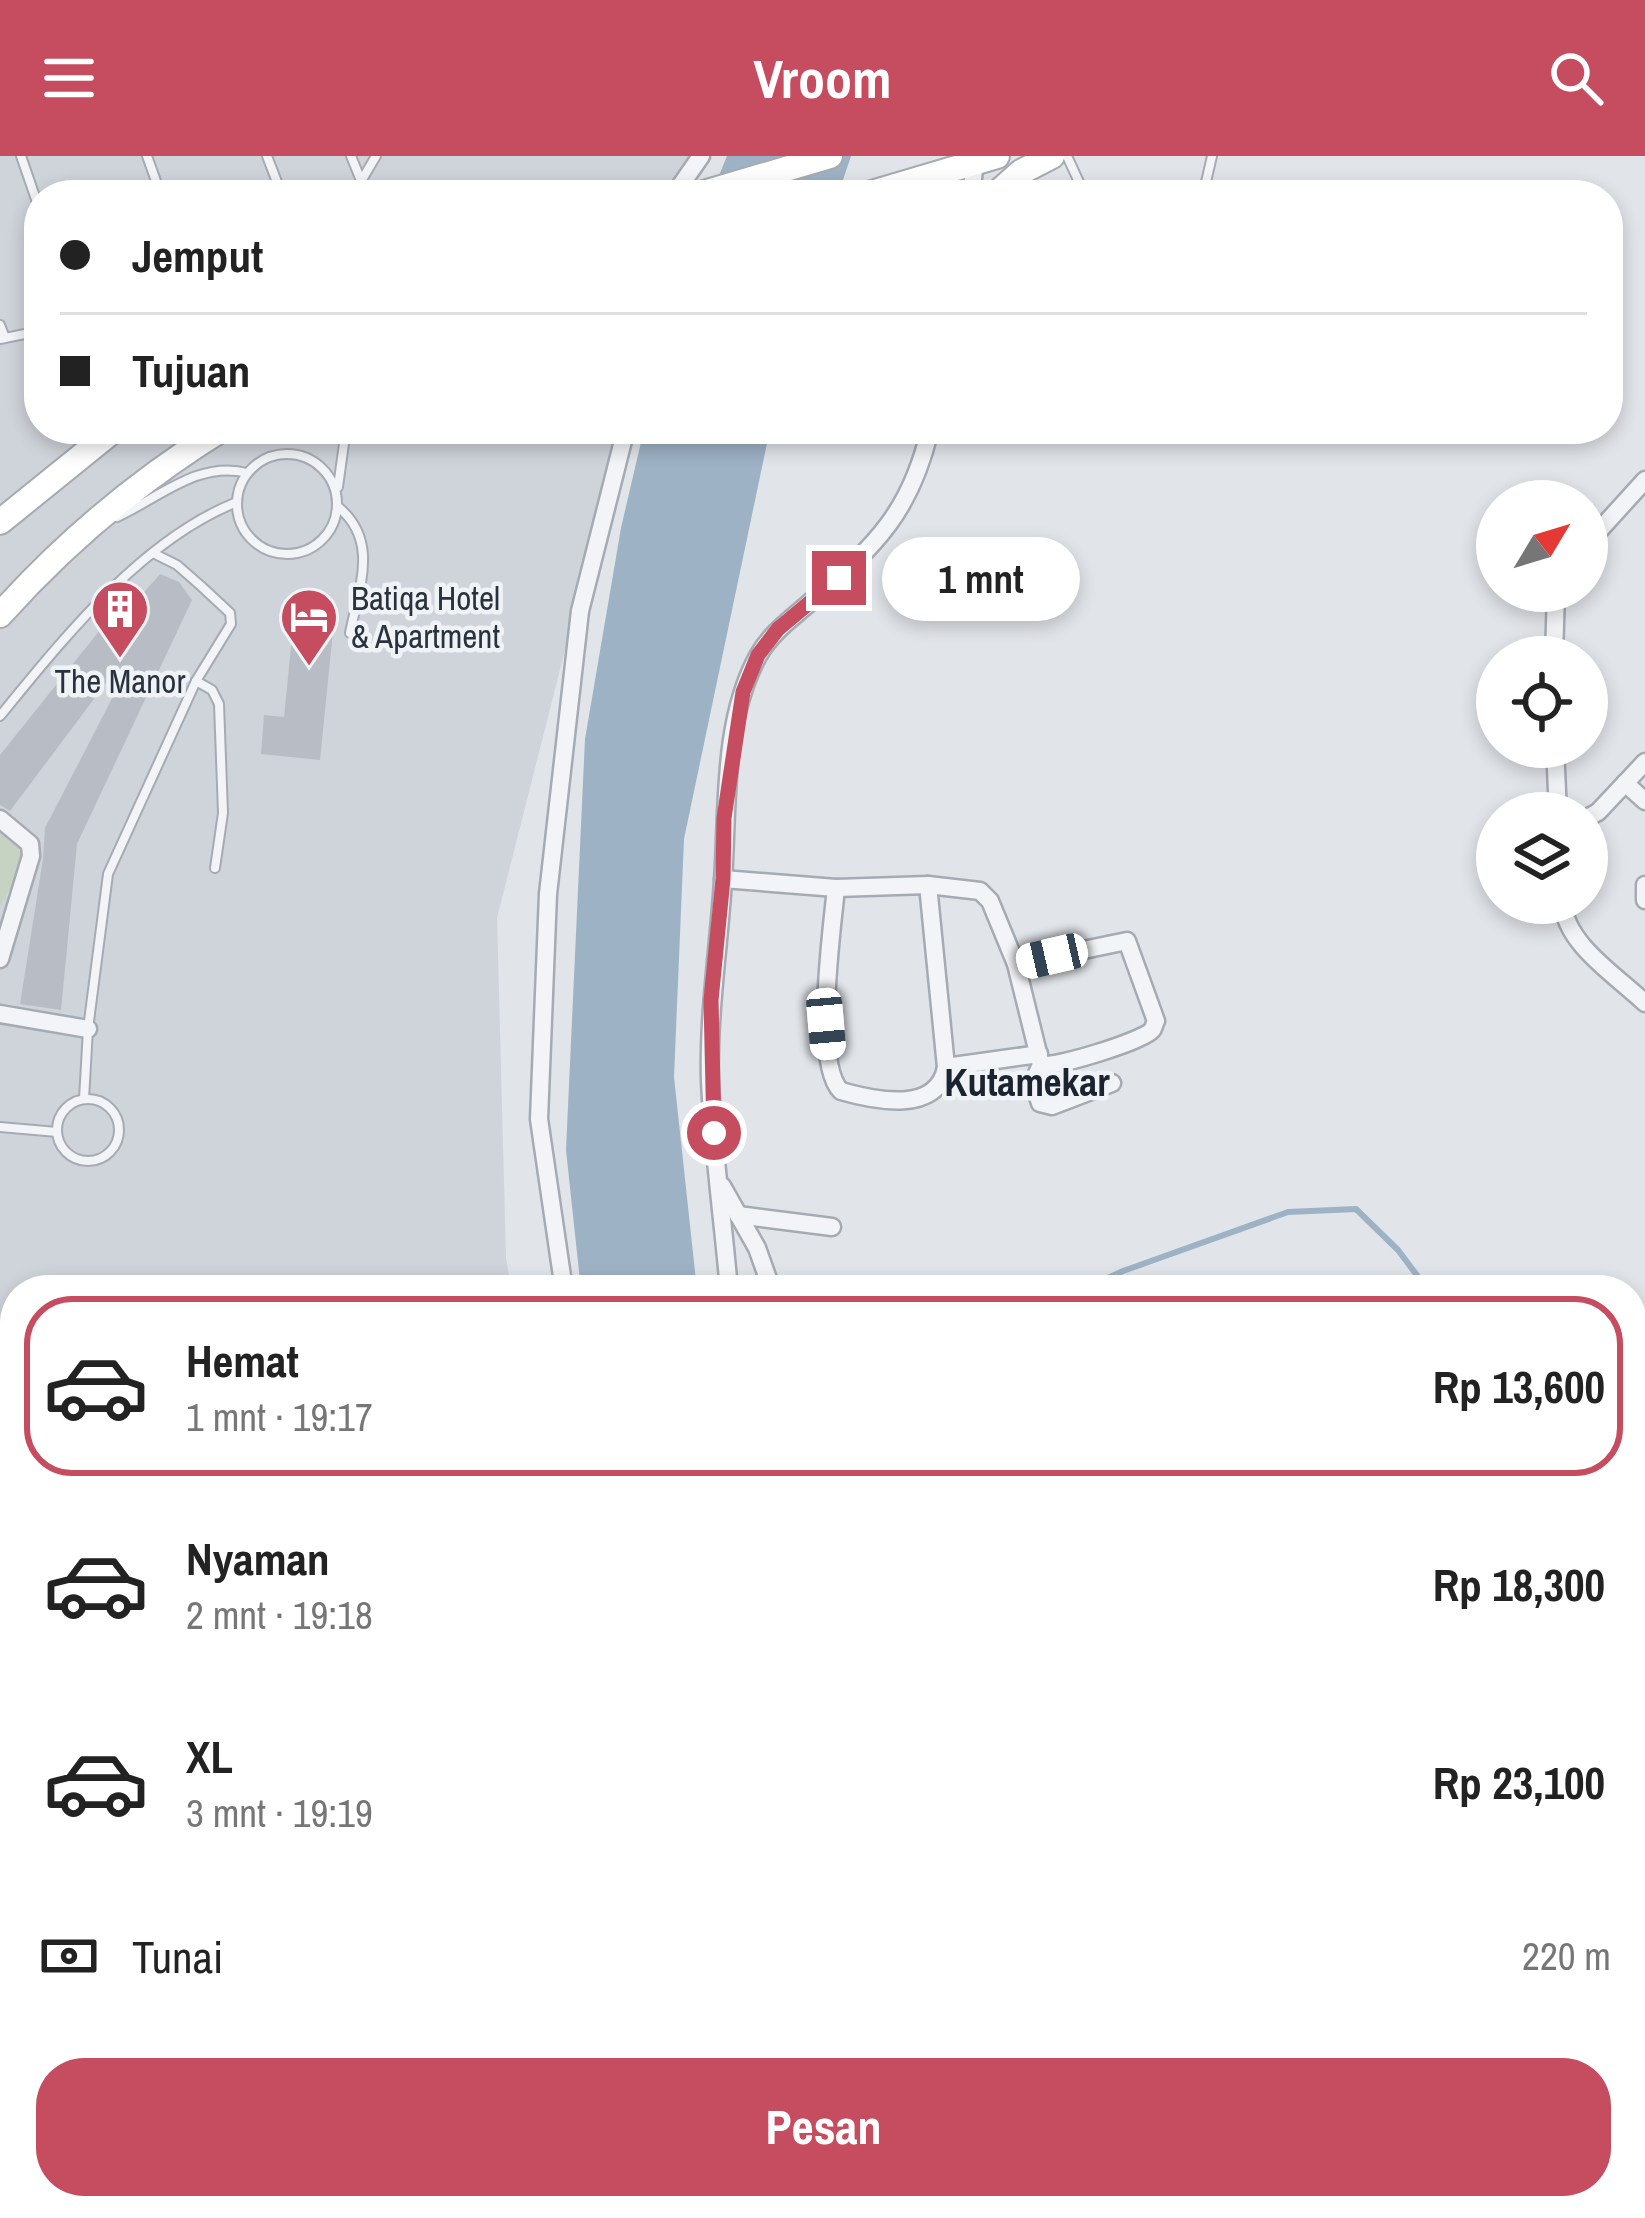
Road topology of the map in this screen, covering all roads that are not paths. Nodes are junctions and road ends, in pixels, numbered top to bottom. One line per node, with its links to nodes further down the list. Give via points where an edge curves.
1 (830, 156): 4 (street)
2 (1052, 156): 6 (street)
3 (982, 158): 5 (street)
4 (749, 180)
5 (918, 180)
6 (1012, 180)
7 (0, 325): 8 (lane)
8 (2, 338)
9 (96, 444): 20 (street)
10 (198, 444): 21 (street)
11 (344, 444): 16 (lane)
12 (622, 444): 53 (street, via 580,611 548,894 539,1119)
13 (926, 444): 33 (street, via 897,517 758,655 734,737)
14 (248, 473): 16 (lane, via 273,456 297,455); 17 (lane); 21 (lane, via 208,470)
15 (1645, 480): 19 (street)
16 (337, 490): 18 (lane)
17 (237, 502): 18 (lane, via 247,535 260,547 294,554 325,538); 22 (lane)
18 (338, 506): 24 (lane, via 362,531 364,547)
19 (1608, 521)
20 (0, 522)
21 (75, 536): 23 (street)
22 (155, 554): 25 (lane, via 230,613 227,636); 26 (lane, via 103,596)
23 (0, 615)
24 (350, 634)
25 (196, 681): 32 (lane, via 219,704 224,813); 43 (lane, via 108,874)
26 (0, 716)
27 (1645, 762): 28 (street)
28 (1625, 783): 29 (street); 30 (street)
29 (1608, 801)
30 (1645, 801)
31 (0, 819): 39 (street, via 30,844 32,856)
32 (214, 868)
33 (723, 879): 36 (street); 50 (street, via 711,1000)
34 (928, 885): 36 (street); 40 (street, via 980,891); 45 (street)
35 (1645, 885): 37 (street)
36 (836, 887): 45 (street, via 826,1024 834,1084 865,1098 923,1098 943,1084)
37 (1645, 900)
38 (1566, 924): 41 (street)
39 (0, 959)
40 (1016, 964): 44 (street); 44 (street, via 1127,941 1156,1021 1149,1033 1100,1052 1057,1066)
41 (1643, 998)
42 (0, 1014): 43 (street)
43 (88, 1029): 47 (lane)
44 (1040, 1059): 45 (street); 46 (street, via 1033,1082 1045,1106)
45 (946, 1066)
46 (1112, 1083)
47 (84, 1100): 49 (lane, via 64,1110); 49 (lane, via 114,1113 115,1146 102,1158 76,1159)
48 (0, 1127): 49 (lane)
49 (57, 1132)
50 (719, 1180): 51 (street); 54 (street)
51 (738, 1215): 52 (street); 55 (street)
52 (832, 1227)
53 (562, 1275)
54 (728, 1275)
55 (767, 1275)

